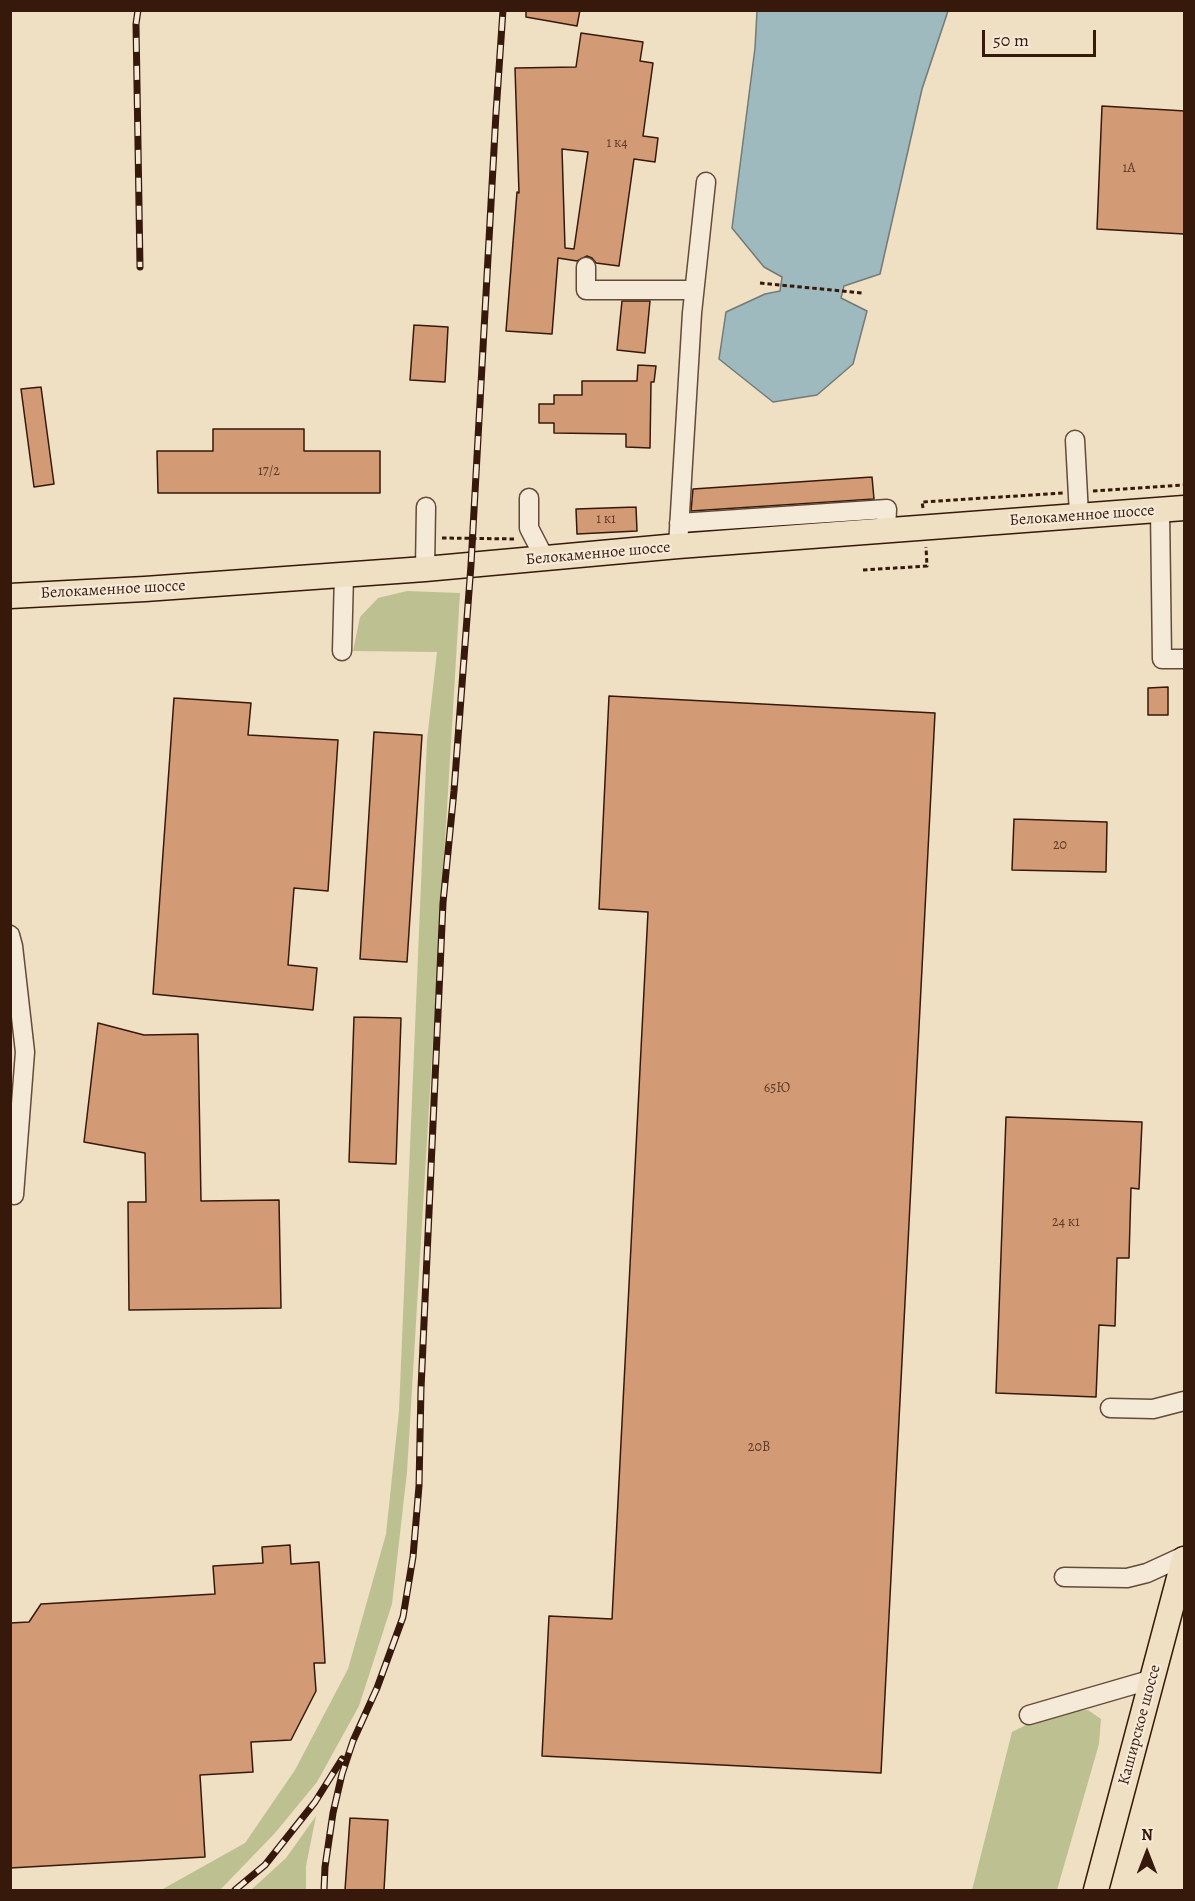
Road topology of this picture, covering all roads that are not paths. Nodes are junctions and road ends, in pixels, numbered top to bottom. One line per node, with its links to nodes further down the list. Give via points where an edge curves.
1 (706, 182): 3 (lane)
2 (586, 267): 3 (lane, via 586,290)
3 (694, 290): 10 (lane)
4 (1075, 440): 9 (lane)
5 (529, 498): 11 (lane, via 530,528)
6 (426, 507): 12 (lane)
7 (1185, 508): 8 (main road, Белокаменное шоссе)
8 (1160, 510): 9 (main road, Белокаменное шоссе); 16 (lane, via 1162,659)
9 (1080, 515): 10 (main road, Белокаменное шоссе, via 886,531)
10 (678, 535): 11 (main road, Белокаменное шоссе)
11 (540, 549): 12 (main road, Белокаменное шоссе)
12 (425, 569): 13 (main road, Белокаменное шоссе)
13 (344, 575): 14 (main road, Белокаменное шоссе); 15 (lane)
14 (10, 596)
15 (342, 651)
16 (1185, 659)
17 (10, 935): 18 (lane, via 25,1052)
18 (14, 1195)
19 (1185, 1401): 20 (lane, via 1153,1409)
20 (1110, 1408)
21 (1185, 1557): 22 (lane, via 1127,1578); 23 (main road, Каширское шоссе)
22 (1064, 1577)
23 (1153, 1679): 24 (lane); 25 (main road, Каширское шоссе)
24 (1029, 1715)
25 (1096, 1890)

